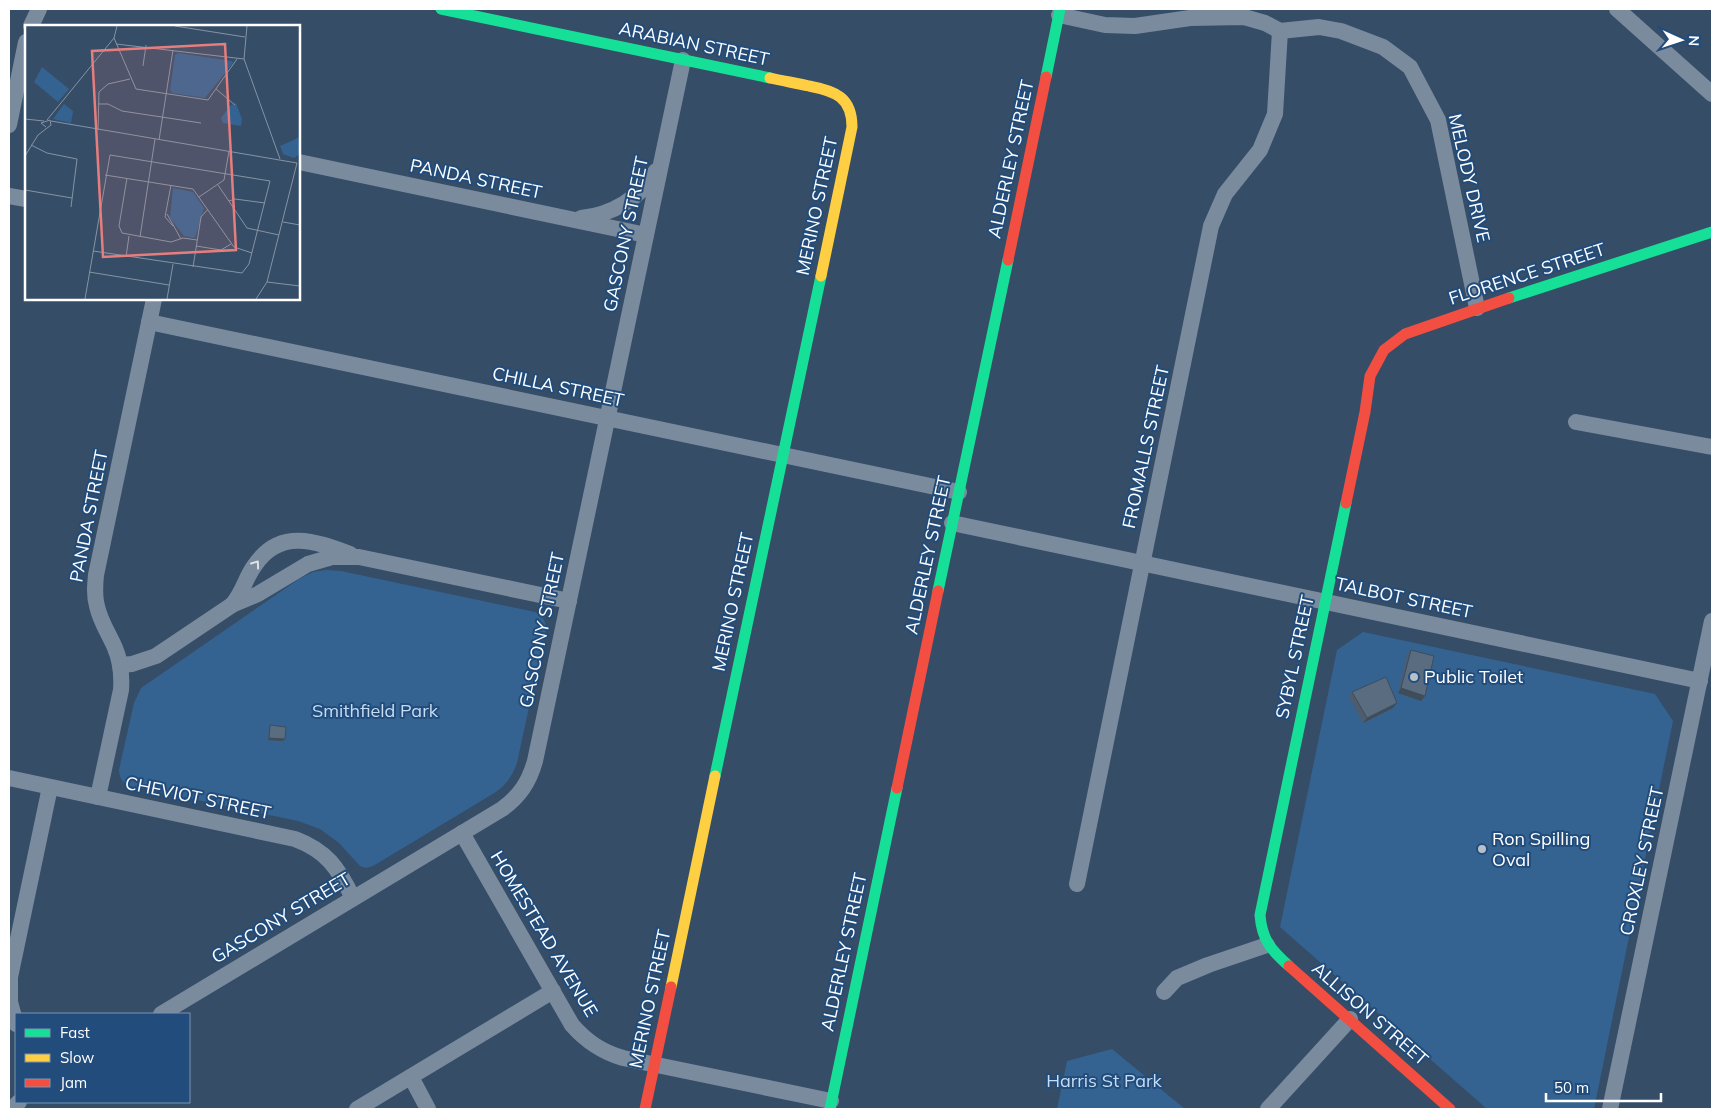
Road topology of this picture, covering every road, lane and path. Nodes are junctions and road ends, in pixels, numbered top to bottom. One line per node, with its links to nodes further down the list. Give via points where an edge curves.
1 (34, 9): 6 (street)
2 (39, 9): 7 (street)
3 (441, 9): 10 (street, ARABIAN STREET)
4 (1617, 9): 11 (street)
5 (1060, 12): 8 (street, MELODY DRIVE, via 1105,25 1135,26 1190,18 1244,18); 29 (street, ALDERLEY STREET)
6 (30, 25)
7 (31, 25)
8 (1280, 31): 22 (street, MELODY DRIVE, via 1319,27 1341,31 1383,46 1410,67 1438,120); 32 (street, FROMALLS STREET, via 1275,114 1260,150 1224,194 1211,226)
9 (25, 47): 13 (street)
10 (683, 60): 12 (street, ARABIAN STREET, via 828,90); 14 (street, GASCONY STREET)
11 (1712, 94)
12 (847, 104): 28 (street, MERINO STREET, via 852,127)
13 (9, 125)
14 (662, 161): 18 (street, via 645,186 622,205 596,216); 20 (street, GASCONY STREET)
15 (300, 162): 18 (street, PANDA STREET)
16 (9, 196): 17 (street)
17 (25, 200)
18 (568, 218): 20 (street, PANDA STREET)
19 (1712, 232): 22 (street, FLORENCE STREET)
20 (646, 234): 25 (street, GASCONY STREET)
21 (154, 300): 23 (street, PANDA STREET)
22 (1477, 308): 24 (street, FLORENCE STREET, via 1404,334 1384,350)
23 (149, 322): 25 (street, CHILLA STREET); 37 (street, PANDA STREET, via 96,575 97,606)
24 (1370, 376): 34 (street, SYBYL STREET)
25 (607, 418): 28 (street, CHILLA STREET); 33 (street, GASCONY STREET)
26 (1576, 422): 27 (street)
27 (1712, 447)
28 (782, 455): 29 (street, CHILLA STREET); 51 (street, MERINO STREET)
29 (959, 492): 30 (street, ALDERLEY STREET)
30 (952, 523): 32 (street, TALBOT STREET); 53 (street, ALDERLEY STREET)
31 (359, 557): 33 (street); 35 (street, via 332,557 313,562); 35 (street, one-way to 31, via 260,558 281,544 296,540 316,541)
32 (1142, 563): 34 (street, TALBOT STREET); 43 (street, FROMALLS STREET)
33 (569, 601): 42 (street, GASCONY STREET, via 526,785 512,802)
34 (1324, 601): 38 (street, TALBOT STREET); 45 (street, SYBYL STREET, via 1260,915 1261,931)
35 (232, 605): 37 (street, via 156,656)
36 (1712, 621): 38 (street, CROXLEY STREET)
37 (120, 666): 41 (street, PANDA STREET, via 121,690)
38 (1700, 681): 59 (street, CROXLEY STREET)
39 (9, 778): 40 (street, CHEVIOT STREET)
40 (50, 787): 41 (street, CHEVIOT STREET); 50 (street, via 10,977 10,1002)
41 (98, 797): 44 (street, CHEVIOT STREET, via 307,843 335,865)
42 (462, 834): 44 (street, GASCONY STREET); 46 (street, HOMESTEAD AVENUE)
43 (1077, 884)
44 (353, 898): 48 (street, GASCONY STREET)
45 (1267, 945): 47 (street, via 1177,978); 49 (street, ALLISON STREET)
46 (553, 991): 51 (street, HOMESTEAD AVENUE, via 572,1025 590,1044 612,1055); 52 (street)
47 (1164, 992)
48 (163, 1013)
49 (1350, 1019): 57 (street); 58 (street, ALLISON STREET)
50 (15, 1020)
51 (654, 1064): 53 (street, HOMESTEAD AVENUE); 56 (street, MERINO STREET)
52 (411, 1077): 54 (street); 55 (street)
53 (830, 1105)
54 (357, 1109)
55 (428, 1109)
56 (644, 1109)
57 (1268, 1109)
58 (1450, 1109)
59 (1610, 1109)

